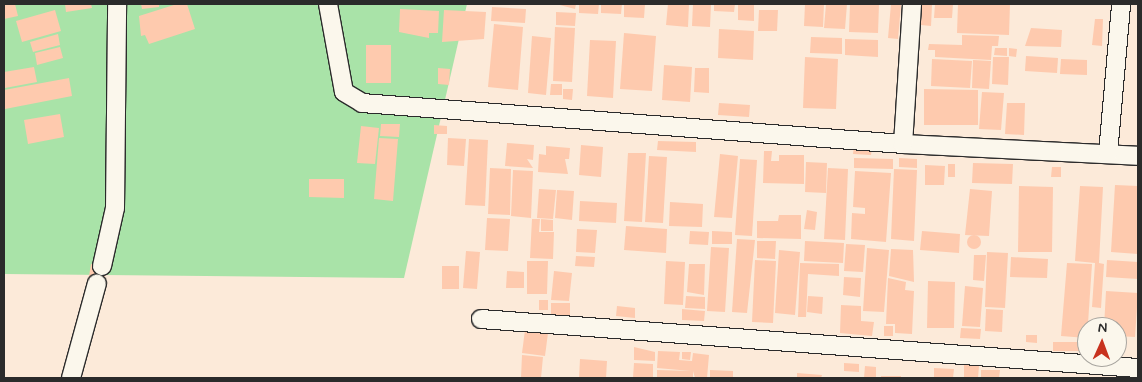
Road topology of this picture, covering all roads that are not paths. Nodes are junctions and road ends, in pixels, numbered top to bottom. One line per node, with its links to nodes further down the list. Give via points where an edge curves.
1 (117, 4): 10 (street, via 115,208)
2 (328, 4): 5 (street, via 344,92 362,103)
3 (912, 4): 5 (street)
4 (1121, 4): 6 (street)
5 (903, 144): 6 (street)
6 (1108, 154): 7 (street)
7 (1138, 156)
8 (481, 319): 9 (street)
9 (1138, 368)
10 (71, 378)

